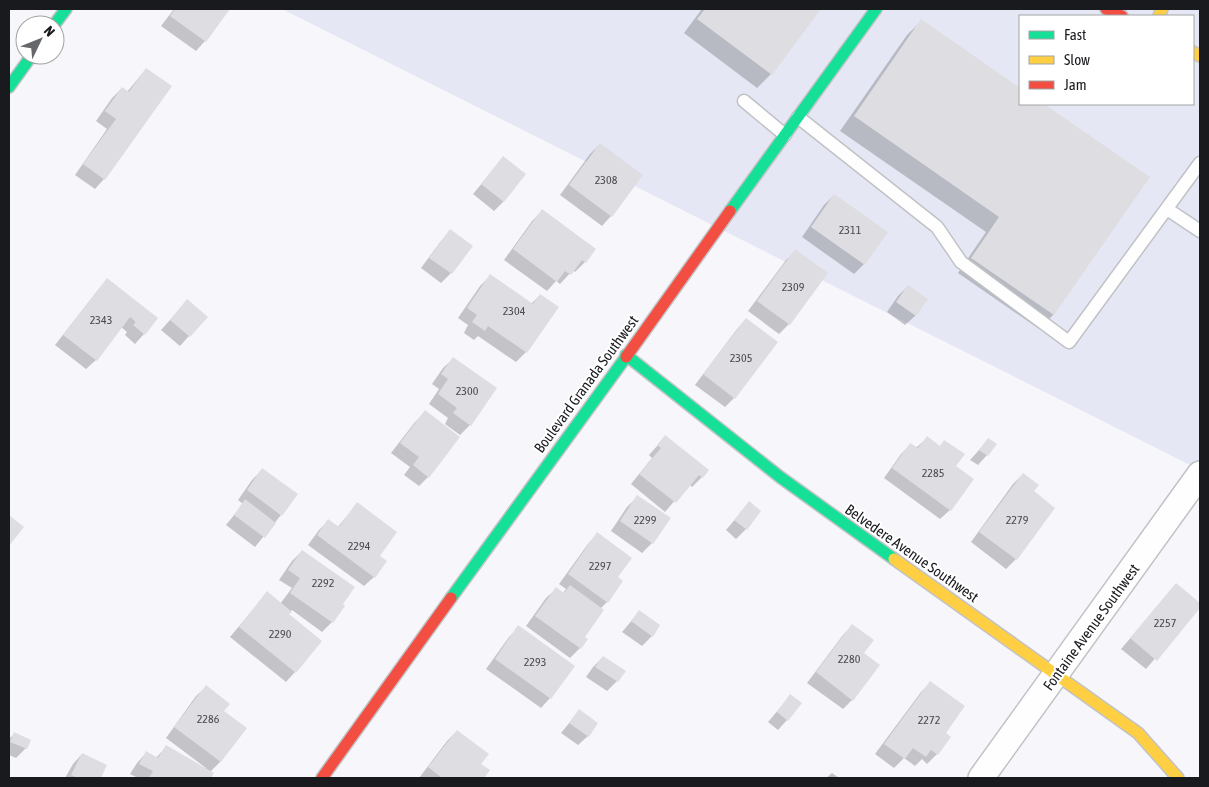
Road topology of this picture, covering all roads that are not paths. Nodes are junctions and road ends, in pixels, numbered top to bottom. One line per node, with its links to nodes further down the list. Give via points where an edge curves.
1 (876, 9): 7 (street, Boulevard Granada Southwest)
2 (1106, 9): 3 (street)
3 (1120, 15)
4 (25, 65): 5 (street)
5 (9, 86)
6 (744, 102): 8 (lane)
7 (798, 117): 8 (street, Boulevard Granada Southwest); 10 (lane, via 937,226 960,262 1069,342)
8 (785, 135): 12 (street, Boulevard Granada Southwest)
9 (1200, 163): 10 (lane)
10 (1167, 209): 11 (lane)
11 (1200, 231)
12 (626, 355): 14 (street, Belvedere Avenue Southwest, via 780,477); 15 (street, Boulevard Granada Southwest)
13 (1200, 474): 14 (street, Fontaine Avenue Southwest)
14 (1057, 675): 16 (street, Fontaine Avenue Southwest); 17 (street, Belvedere Avenue Southwest, via 1138,733)
15 (322, 778)
16 (981, 778)
17 (1178, 778)

